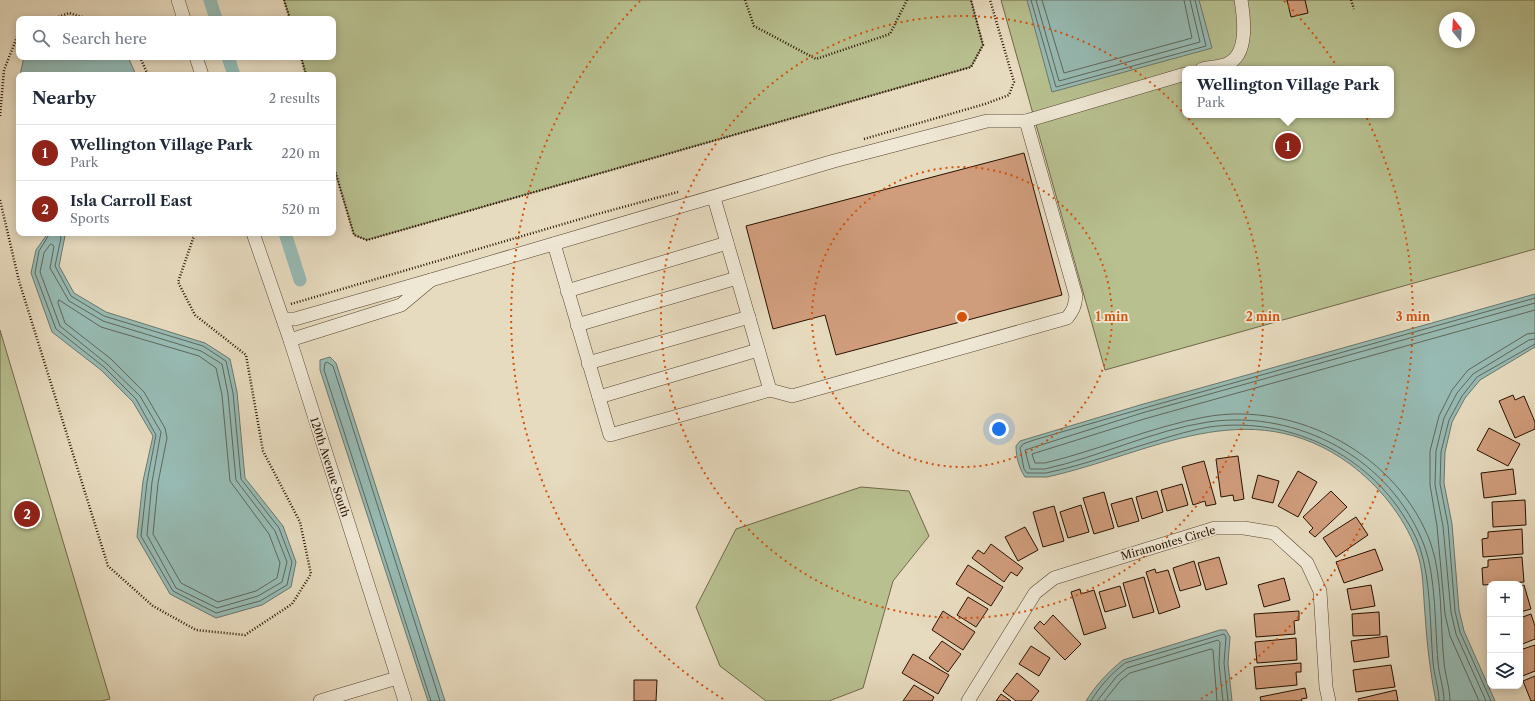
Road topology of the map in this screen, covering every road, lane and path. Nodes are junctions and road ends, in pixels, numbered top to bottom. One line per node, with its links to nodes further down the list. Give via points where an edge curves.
1 (178, 0): 12 (street)
2 (284, 0): 13 (path)
3 (745, 0): 4 (path, via 754,26 816,58 890,34)
4 (907, 0)
5 (971, 0): 26 (path, via 983,46 970,67 367,240 354,235)
6 (990, 0): 25 (path, via 1014,82 1009,95)
7 (1242, 0): 18 (street, via 1245,26 1240,50 1228,63)
8 (1352, 0): 9 (path)
9 (1354, 9)
10 (61, 16): 11 (path, via 69,13)
11 (79, 16)
12 (183, 16)
13 (289, 16)
14 (16, 40): 23 (path, via 4,70)
15 (141, 60): 19 (path)
16 (197, 60): 20 (street)
17 (302, 60): 21 (path)
18 (1215, 66)
19 (147, 72)
20 (201, 72)
21 (305, 72)
22 (1182, 75): 24 (street)
23 (0, 116)
24 (1026, 121): 28 (street, via 987,121 834,161); 44 (street, via 1076,296 1075,306 1066,318 792,396)
25 (857, 141)
26 (336, 174)
27 (686, 190): 37 (path)
28 (714, 198): 32 (street); 33 (street)
29 (0, 200): 30 (path, via 19,281 108,566 153,606 196,630 245,635 292,604 311,574 300,522 263,451 246,355 196,316 178,282)
30 (195, 236)
31 (254, 236): 39 (street, 120th Avenue South)
32 (727, 243): 34 (street); 36 (street)
33 (554, 244): 35 (street); 36 (street)
34 (737, 278): 38 (street); 40 (street)
35 (431, 280): 39 (street, via 295,319); 41 (street, via 401,305)
36 (567, 291): 40 (street)
37 (291, 304)
38 (748, 317): 42 (street); 43 (street)
39 (283, 319): 41 (street, 120th Avenue South)
40 (577, 325): 43 (street)
41 (290, 340): 46 (street, 120th Avenue South)
42 (758, 350): 44 (street); 45 (street)
43 (588, 363): 45 (street)
44 (770, 390): 45 (street, via 610,435)
45 (599, 397)
46 (397, 678): 47 (street); 48 (street, 120th Avenue South)
47 (320, 701)
48 (405, 701)
49 (968, 701): 50 (street, Miramontes Circle, via 1035,593 1054,578 1214,528 1244,528 1274,533 1307,563 1320,591)
50 (1329, 701)

